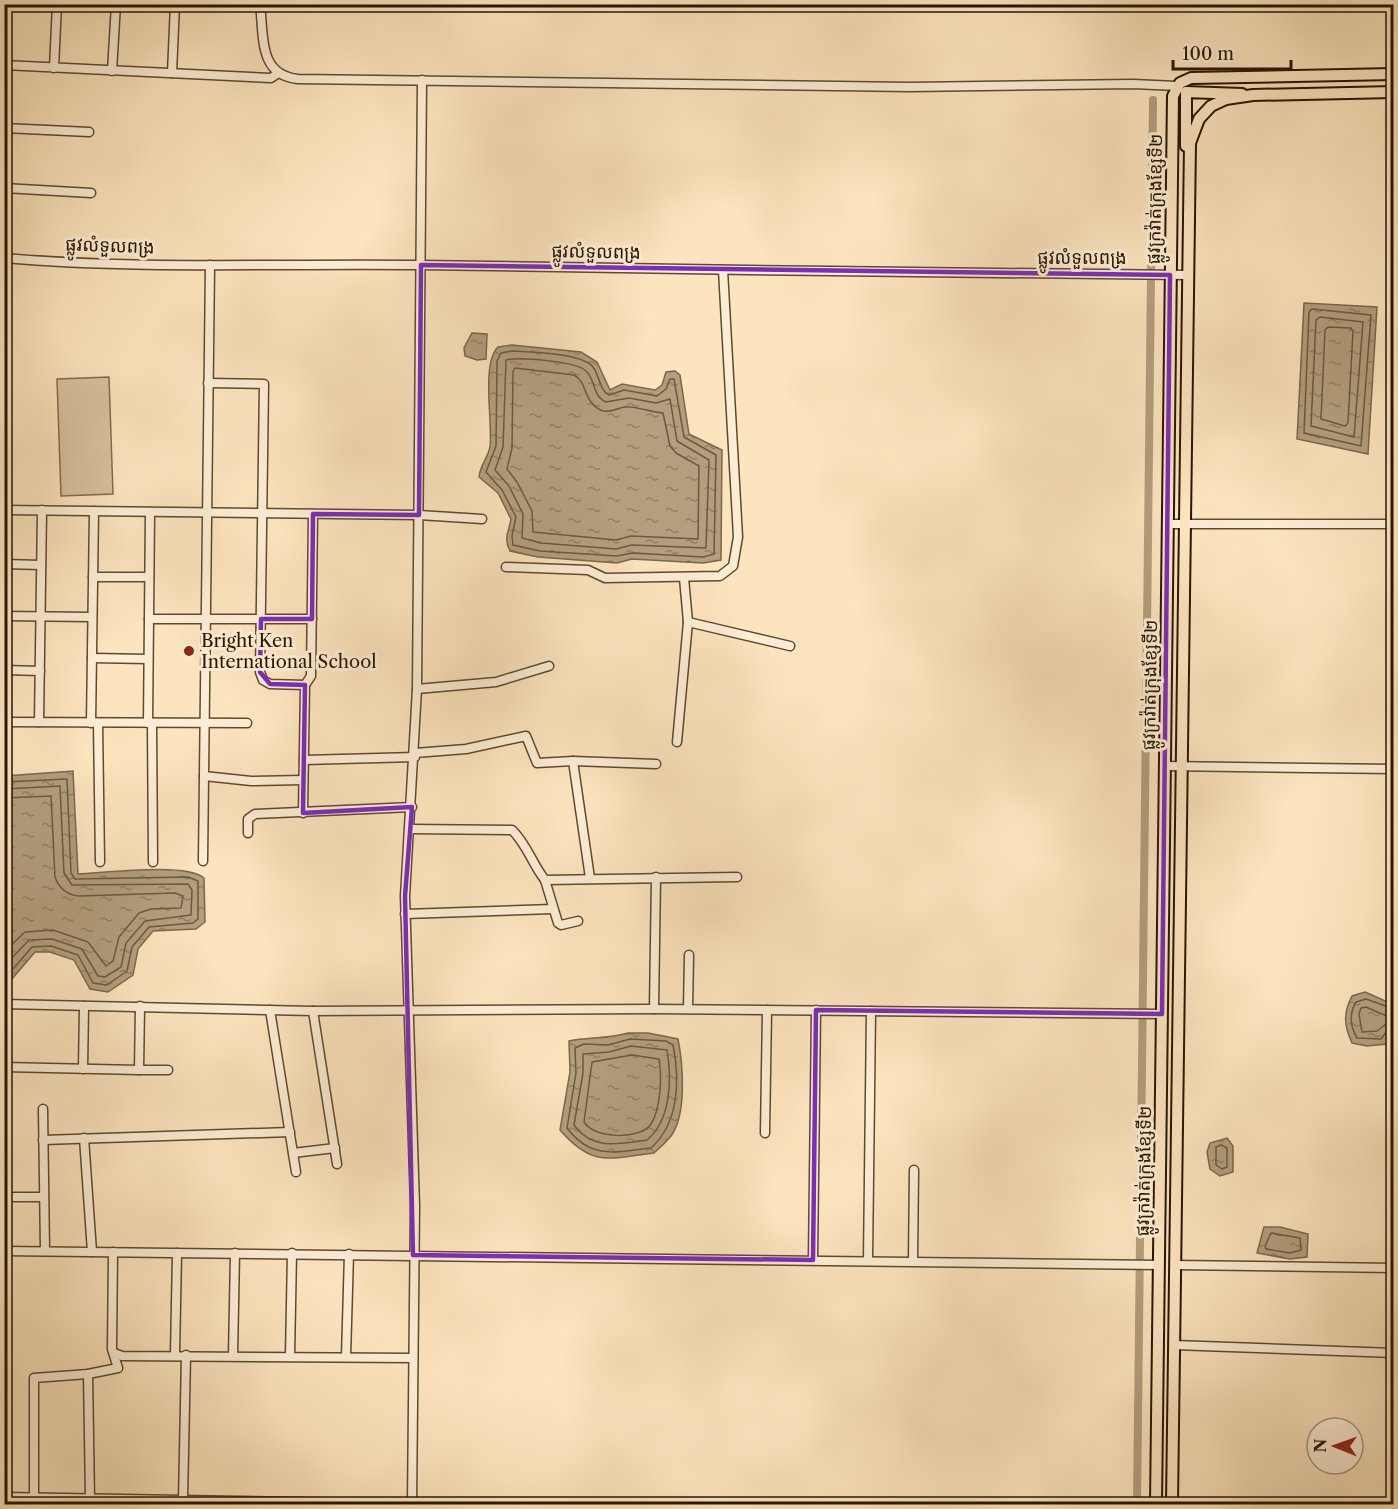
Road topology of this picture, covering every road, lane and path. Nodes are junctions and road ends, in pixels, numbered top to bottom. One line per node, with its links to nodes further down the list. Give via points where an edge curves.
1 (57, 4): 6 (street)
2 (116, 4): 7 (street)
3 (175, 4): 8 (street)
4 (260, 4): 9 (street, via 267,57)
5 (4, 66): 6 (street)
6 (54, 68): 7 (street)
7 (112, 71): 8 (street)
8 (172, 73): 9 (street, via 271,78)
9 (277, 74): 11 (street, via 298,79)
10 (1394, 74): 12 (main road, via 1191,78)
11 (422, 80): 12 (street, via 910,87 1132,84); 22 (street)
12 (1182, 89): 14 (main road); 17 (main road); 24 (main road, ផ្លូវក្រវ៉ាត់ក្រុងខ្សែទី២, via 1172,104)
13 (1394, 92): 14 (main road, ផ្លូវក្រវ៉ាត់ក្រុងខ្សែទី២)
14 (1252, 95): 17 (main road, ផ្លូវក្រវ៉ាត់ក្រុងខ្សែទី២, via 1226,99 1204,113 1191,136)
15 (4, 128): 16 (street)
16 (88, 132)
17 (1188, 164): 25 (main road, ផ្លូវក្រវ៉ាត់ក្រុងខ្សែទី២)
18 (4, 188): 19 (street)
19 (91, 193)
20 (4, 258): 21 (street, ផ្លូវលំទួលពង្រ)
21 (210, 265): 22 (street, ផ្លូវលំទួលពង្រ); 26 (street)
22 (421, 265): 23 (street, ផ្លូវលំទួលពង្រ); 34 (street)
23 (723, 270): 24 (street, ផ្លូវលំទួលពង្រ); 44 (street, via 736,557 733,566 720,576)
24 (1170, 275): 25 (street, ផ្លូវលំទួលពង្រ); 36 (main road, ផ្លូវក្រវ៉ាត់ក្រុងខ្សែទី២)
25 (1187, 275): 37 (main road, ផ្លូវក្រវ៉ាត់ក្រុងខ្សែទី២)
26 (208, 383): 31 (street); 32 (street, via 264,384)
27 (4, 510): 28 (street)
28 (42, 510): 29 (street); 40 (street)
29 (94, 511): 30 (street); 42 (street)
30 (150, 512): 31 (street); 43 (street)
31 (207, 512): 32 (street); 49 (street)
32 (262, 513): 33 (street); 50 (street)
33 (313, 514): 34 (street); 51 (street)
34 (418, 515): 35 (street); 60 (street)
35 (482, 519)
36 (1169, 524): 37 (street); 72 (main road, ផ្លូវក្រវ៉ាត់ក្រុងខ្សែទី២)
37 (1185, 524): 38 (street); 73 (main road, ផ្លូវក្រវ៉ាត់ក្រុងខ្សែទី២)
38 (1394, 524)
39 (4, 564): 40 (street)
40 (41, 565): 46 (street)
41 (506, 567): 44 (street, via 588,570 605,578)
42 (93, 577): 43 (street); 47 (street)
43 (149, 577): 48 (street)
44 (684, 578): 52 (street)
45 (4, 616): 46 (street)
46 (40, 616): 47 (street); 58 (street)
47 (92, 616): 54 (street)
48 (149, 619): 49 (street); 55 (street)
49 (206, 619): 50 (street); 65 (street)
50 (261, 619): 51 (street); 59 (street, via 262,680 270,684)
51 (312, 619): 59 (street, via 311,676)
52 (688, 622): 53 (street); 67 (street)
53 (790, 646)
54 (92, 658): 55 (street); 63 (street)
55 (148, 659): 64 (street)
56 (549, 666): 60 (street, via 496,682)
57 (4, 670): 58 (street)
58 (40, 671): 62 (street)
59 (305, 685): 69 (street)
60 (417, 689): 68 (street)
61 (4, 722): 62 (street)
62 (39, 722): 63 (street)
63 (94, 723): 64 (street); 82 (street)
64 (150, 723): 65 (street); 83 (street)
65 (204, 723): 66 (street); 75 (street)
66 (247, 723)
67 (677, 742)
68 (415, 755): 69 (street); 70 (street, via 526,736 537,763); 77 (street)
69 (304, 760): 76 (street)
70 (573, 761): 71 (street); 86 (street)
71 (656, 764)
72 (1165, 766): 73 (street); 103 (main road, ផ្លូវក្រវ៉ាត់ក្រុងខ្សែទី២)
73 (1181, 766): 74 (street); 104 (main road, ផ្លូវក្រវ៉ាត់ក្រុងខ្សែទី២)
74 (1394, 769)
75 (204, 776): 76 (street, via 251,781); 81 (street)
76 (303, 780): 78 (street)
77 (412, 807): 78 (street); 79 (street)
78 (303, 813): 80 (street, via 250,815)
79 (410, 829): 87 (street, via 512,830 523,841 532,864); 89 (street)
80 (248, 833)
81 (203, 861)
82 (100, 862)
83 (153, 862)
84 (656, 877): 85 (street); 86 (street); 95 (street)
85 (737, 877)
86 (590, 878): 87 (street)
87 (545, 880): 88 (street)
88 (553, 909): 89 (street); 90 (street, via 559,924)
89 (405, 914): 98 (street)
90 (578, 921)
91 (689, 955): 96 (street)
92 (4, 1004): 93 (street)
93 (84, 1006): 94 (street); 106 (street)
94 (140, 1006): 97 (street); 107 (street)
95 (654, 1009): 96 (street); 98 (street)
96 (688, 1009): 99 (street)
97 (270, 1010): 101 (street); 110 (street)
98 (408, 1010): 101 (street); 129 (street)
99 (767, 1010): 100 (street); 111 (street)
100 (816, 1010): 102 (street); 130 (street)
101 (314, 1011): 114 (street)
102 (871, 1011): 103 (street); 131 (street)
103 (1158, 1014): 104 (main road); 133 (main road, ផ្លូវក្រវ៉ាត់ក្រុងខ្សែទី២)
104 (1178, 1014): 134 (main road, ផ្លូវក្រវ៉ាត់ក្រុងខ្សែទី២)
105 (4, 1067): 106 (street)
106 (83, 1069): 107 (street)
107 (139, 1070): 108 (street)
108 (168, 1070)
109 (43, 1109): 113 (street)
110 (290, 1132): 112 (street); 115 (street)
111 (765, 1133)
112 (84, 1138): 113 (street); 123 (street)
113 (44, 1140): 120 (street)
114 (334, 1148): 115 (street); 116 (street)
115 (293, 1153): 118 (street)
116 (337, 1164)
117 (914, 1170): 132 (street)
118 (296, 1172)
119 (4, 1197): 120 (street)
120 (44, 1197): 122 (street)
121 (4, 1251): 122 (street)
122 (45, 1251): 123 (street)
123 (92, 1252): 124 (street)
124 (113, 1252): 125 (street); 137 (street)
125 (177, 1252): 126 (street); 139 (street)
126 (235, 1253): 127 (street); 141 (street)
127 (292, 1253): 128 (street); 142 (street)
128 (349, 1254): 129 (street); 143 (street)
129 (413, 1255): 130 (street); 144 (street)
130 (813, 1260): 131 (street)
131 (868, 1260): 132 (street)
132 (913, 1261): 133 (street)
133 (1160, 1264): 134 (main road); 151 (main road, ផ្លូវក្រវ៉ាត់ក្រុងខ្សែទី២)
134 (1175, 1265): 135 (street); 136 (main road, ផ្លូវក្រវ៉ាត់ក្រុងខ្សែទី២)
135 (1394, 1268)
136 (1174, 1345): 138 (street); 152 (main road, ផ្លូវក្រវ៉ាត់ក្រុងខ្សែទី២)
137 (114, 1353): 139 (street); 145 (street, via 118,1368)
138 (1394, 1353)
139 (175, 1355): 140 (street)
140 (186, 1355): 141 (street); 149 (street)
141 (233, 1356): 142 (street)
142 (290, 1356): 143 (street)
143 (346, 1357): 144 (street)
144 (414, 1358): 150 (street)
145 (88, 1374): 147 (street, via 34,1378); 148 (street)
146 (4, 1497): 147 (street)
147 (34, 1498): 148 (street)
148 (90, 1499): 149 (street)
149 (183, 1500): 150 (street)
150 (412, 1504)
151 (1156, 1504)
152 (1172, 1504)

